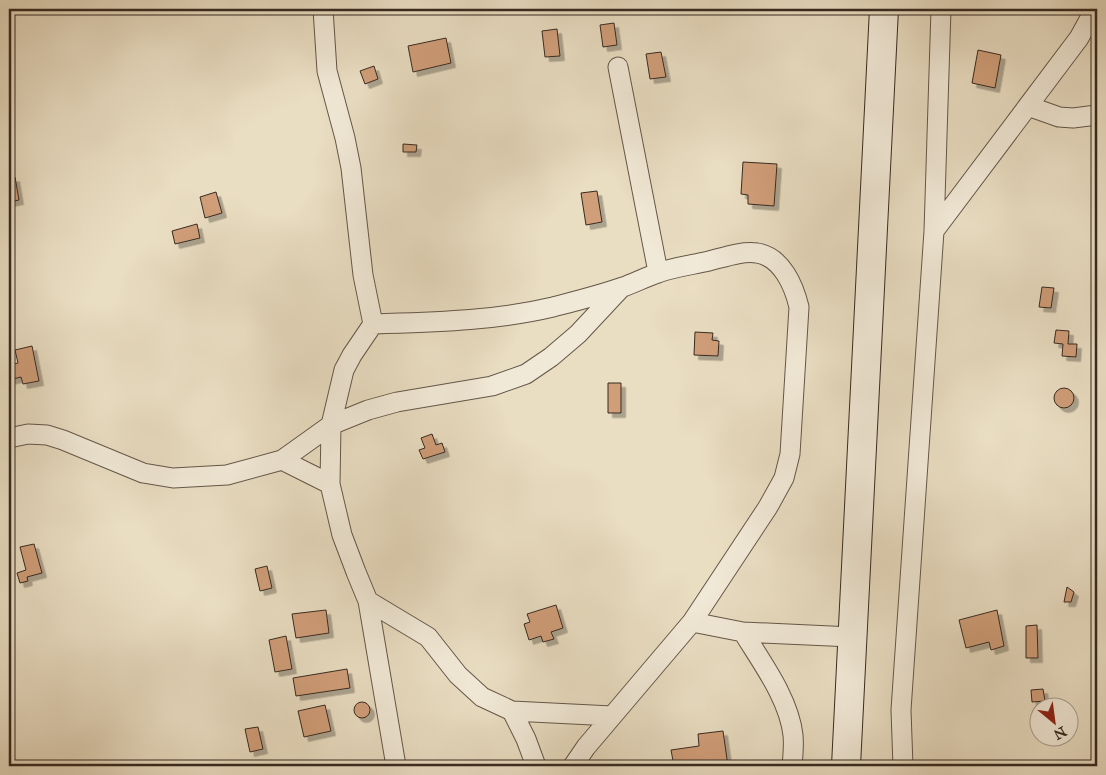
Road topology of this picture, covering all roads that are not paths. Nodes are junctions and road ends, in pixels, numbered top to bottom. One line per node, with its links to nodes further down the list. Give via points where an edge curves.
1 (323, 9): 11 (street, via 327,70 351,168 363,276)
2 (884, 9): 19 (main road)
3 (941, 9): 8 (street)
4 (1095, 9): 6 (street, via 1079,38)
5 (618, 67): 9 (street)
6 (1028, 106): 7 (street, via 1059,117); 8 (street)
7 (1097, 114)
8 (934, 231): 27 (street, via 901,710)
9 (658, 272): 10 (street); 17 (street, via 743,253 758,253 782,269 799,307 790,454 784,478)
10 (622, 287): 11 (street, via 552,307 502,316 451,322); 12 (street, via 578,334 526,374 492,386 397,402)
11 (373, 324): 12 (street, via 344,370)
12 (331, 425): 14 (street); 15 (street)
13 (9, 438): 14 (street, via 47,435 143,473 173,478 227,475)
14 (282, 460): 15 (street)
15 (330, 484): 16 (street, via 342,535)
16 (368, 601): 20 (street, via 428,637 482,697); 22 (street)
17 (692, 622): 18 (street); 21 (street)
18 (743, 632): 19 (street); 25 (street, via 787,710 793,735)
19 (852, 637): 26 (main road)
20 (512, 710): 21 (street); 23 (street)
21 (612, 716): 24 (street)
22 (396, 766)
23 (536, 766)
24 (573, 766)
25 (792, 766)
26 (846, 766)
27 (903, 766)

